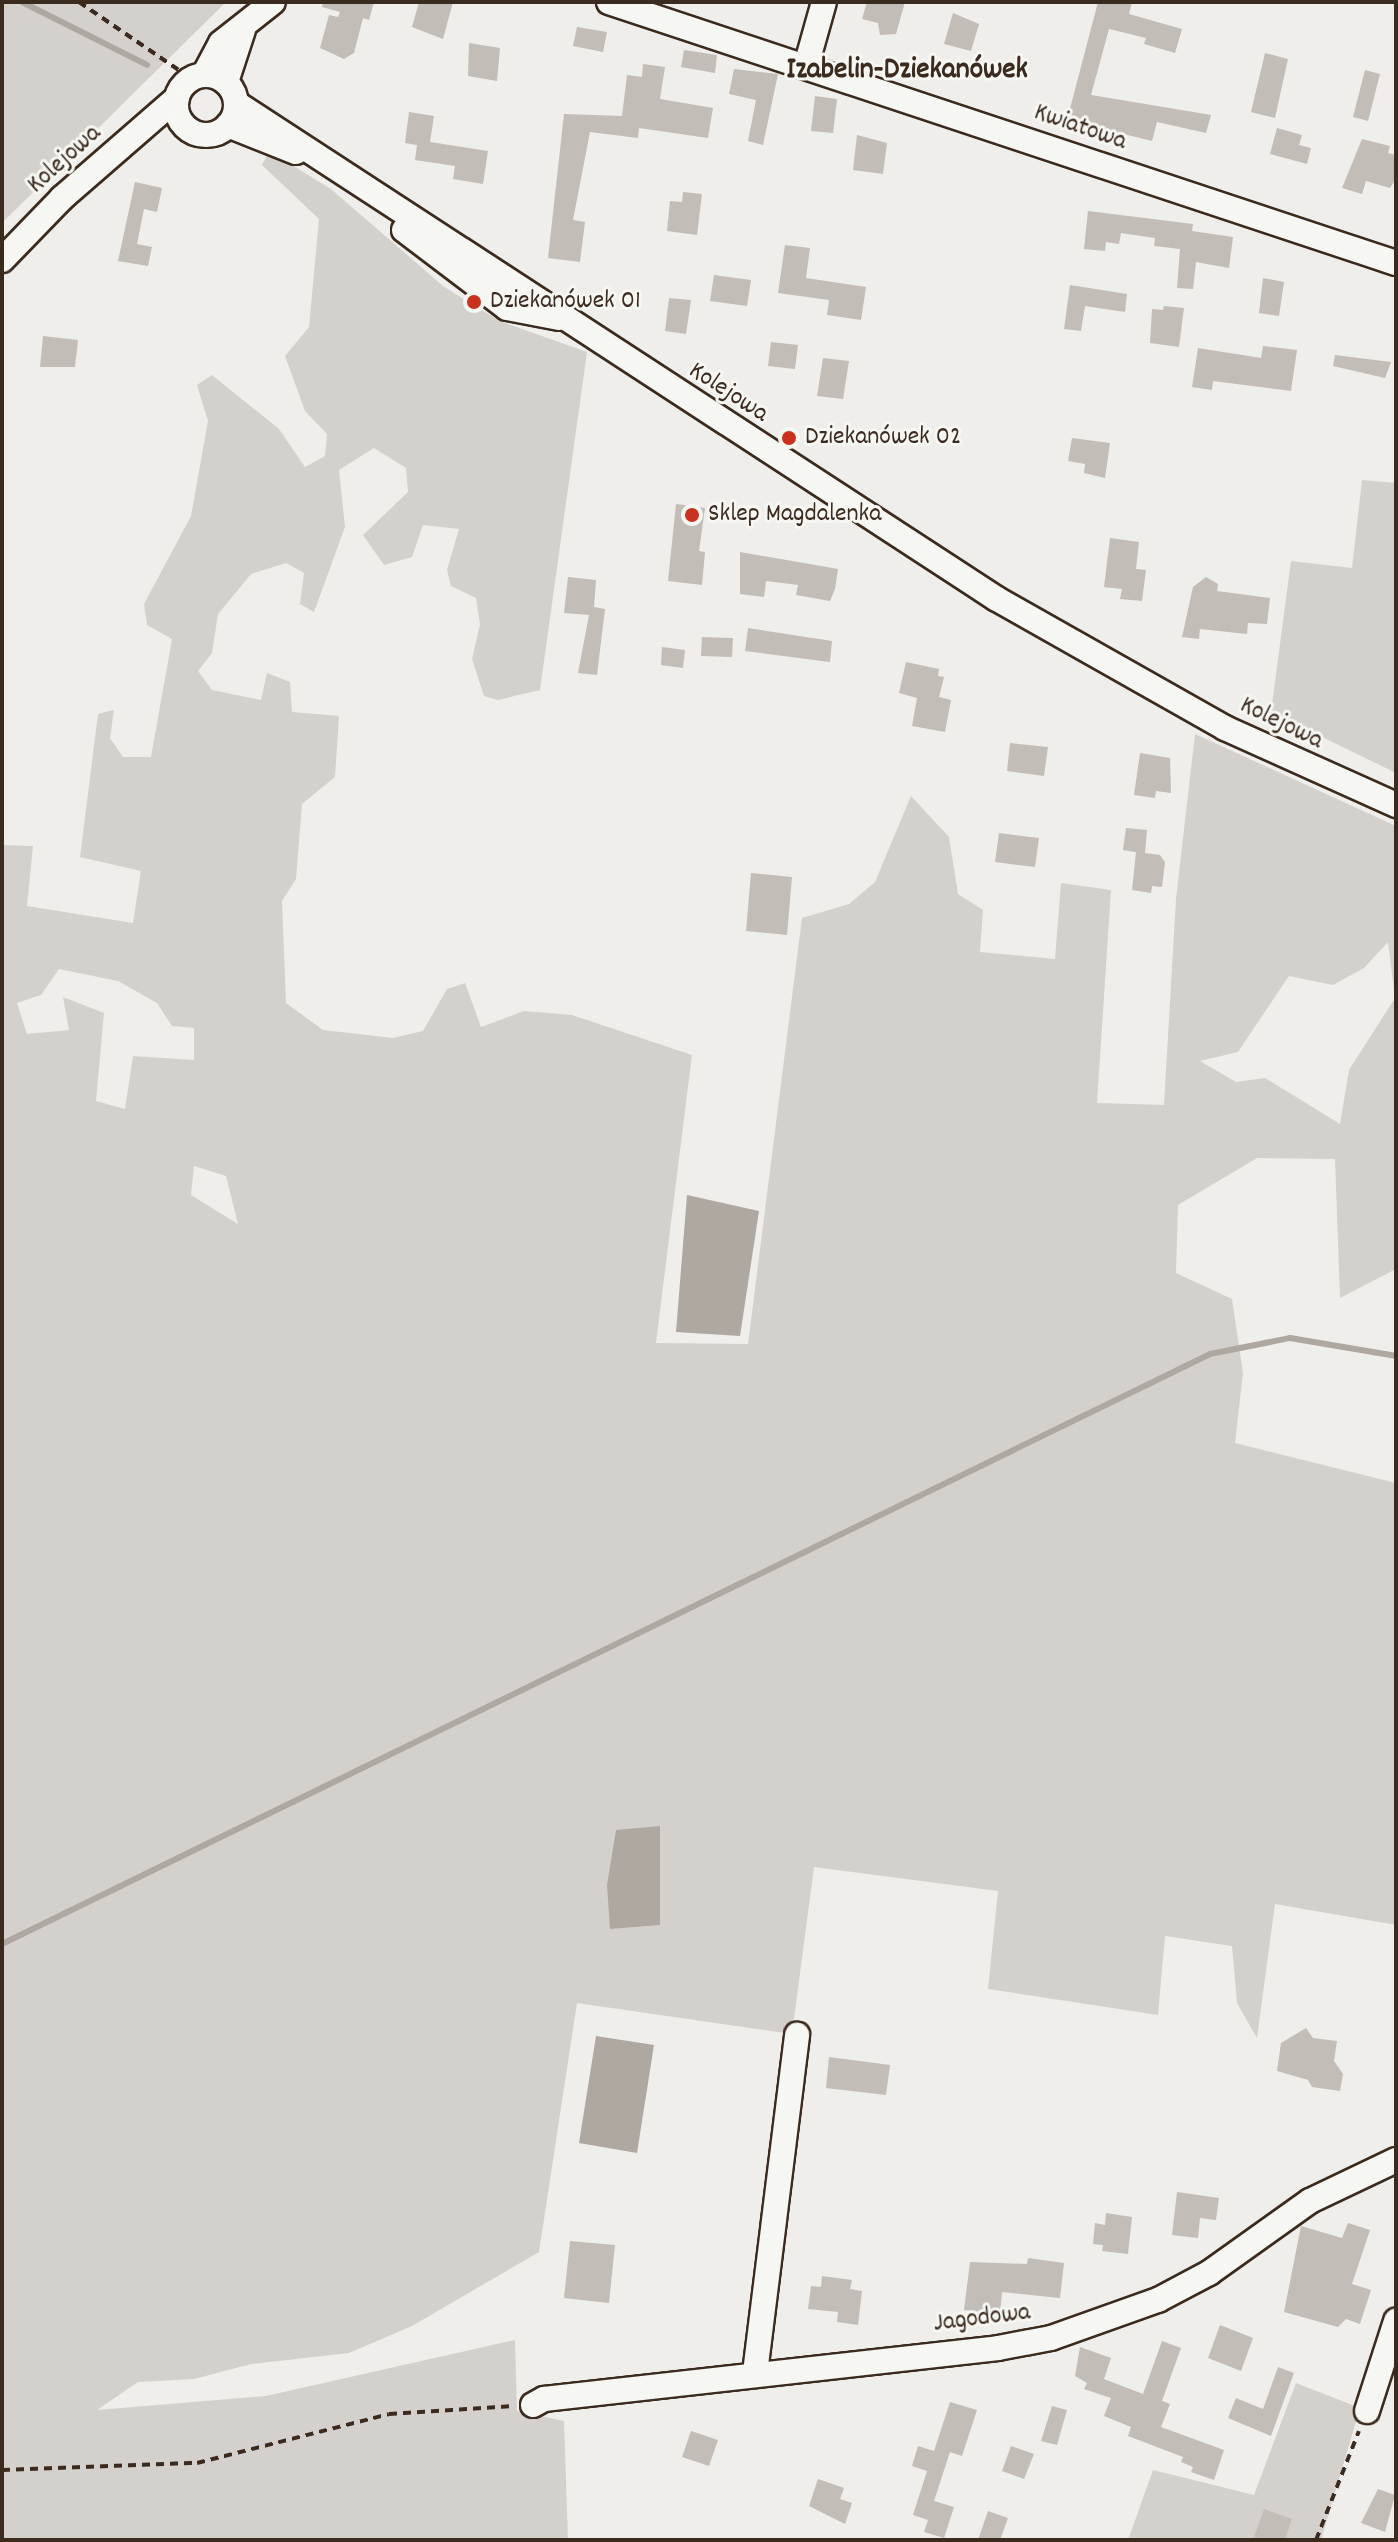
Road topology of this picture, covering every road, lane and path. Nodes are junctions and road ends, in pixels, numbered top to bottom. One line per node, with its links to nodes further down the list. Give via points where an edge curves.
1 (79, 2): 7 (path)
2 (273, 2): 7 (street, via 243,30)
3 (609, 2): 5 (street, Kwiatowa)
4 (824, 2): 6 (street)
5 (646, 8): 6 (street, Kwiatowa)
6 (806, 66): 11 (street, Kwiatowa)
7 (210, 94): 8 (street); 8 (street, via 201,134); 9 (street, Kolejowa); 12 (street, Kolejowa, via 293,138 314,158 1019,612 1172,700 1329,779)
8 (183, 123): 9 (street, Kolejowa)
9 (132, 137): 10 (street, Kolejowa)
10 (2, 260)
11 (1396, 263)
12 (1396, 805)
13 (797, 2035): 16 (street)
14 (1396, 2160): 16 (street, Jagodowa, via 1310,2201 1209,2273 1106,2321 998,2348)
15 (1396, 2321): 18 (street)
16 (755, 2373): 17 (street, Jagodowa, via 544,2399)
17 (533, 2405): 19 (path, via 389,2414 197,2463)
18 (1367, 2411): 20 (path)
19 (2, 2470)
20 (1316, 2540)

